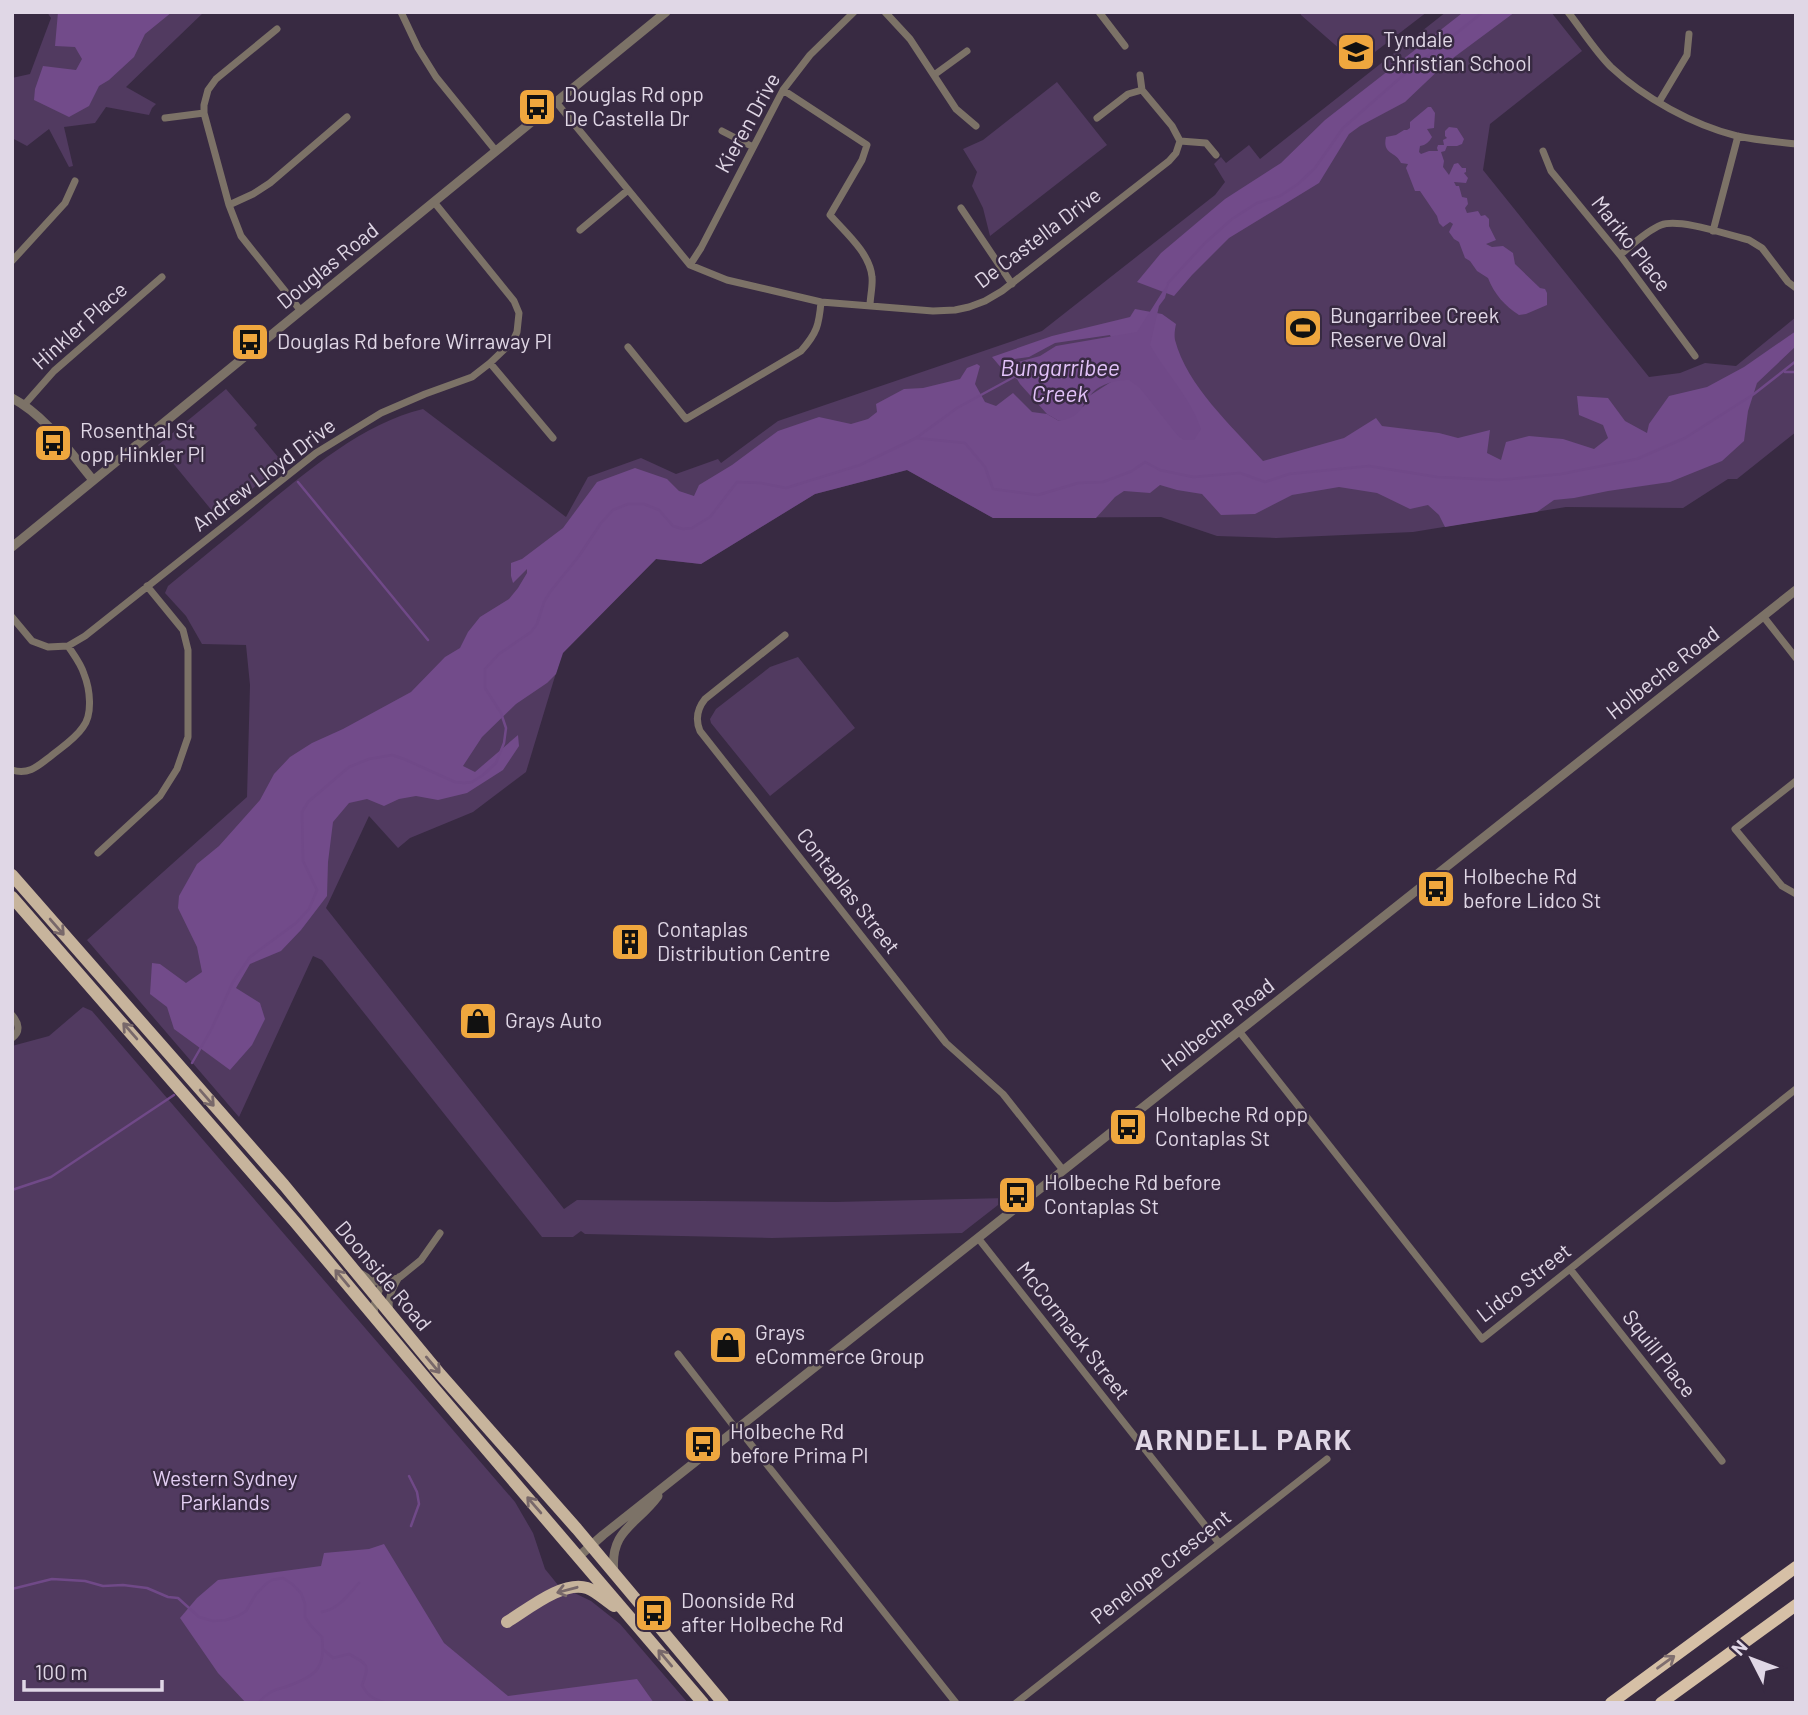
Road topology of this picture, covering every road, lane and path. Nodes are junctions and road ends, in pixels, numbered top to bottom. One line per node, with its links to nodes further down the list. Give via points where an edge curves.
1 (401, 12): 27 (street, via 436,77)
2 (854, 12): 13 (street, Kieren Drive, via 810,55)
3 (885, 12): 11 (street)
4 (1099, 12): 9 (street)
5 (1568, 12): 16 (street, via 1609,64)
6 (663, 13): 15 (street, Douglas Road)
7 (277, 29): 17 (street, via 216,79 205,98)
8 (1689, 34): 16 (street, via 1688,55)
9 (1125, 46)
10 (967, 51): 11 (street)
11 (934, 75): 21 (street, via 956,109)
12 (1140, 75): 14 (street)
13 (783, 90): 26 (street, Kieren Drive); 44 (street, via 867,145 830,215 869,266)
14 (1142, 90): 20 (street, via 1128,94); 24 (street)
15 (556, 102): 27 (street, Douglas Road); 31 (street, De Castella Drive)
16 (1659, 102): 23 (street)
17 (204, 113): 19 (street); 33 (street)
18 (347, 117): 33 (street, via 270,183)
19 (165, 118)
20 (1097, 118)
21 (976, 126)
22 (722, 131): 26 (street)
23 (1738, 136): 25 (street); 36 (street)
24 (1180, 141): 29 (street, via 1206,143); 41 (street, De Castella Drive, via 1169,161)
25 (1796, 144)
26 (753, 147): 39 (street, Kieren Drive)
27 (496, 151): 32 (street, Douglas Road)
28 (1543, 151): 37 (street, Mariko Place, via 1551,171)
29 (1216, 155)
30 (75, 181): 38 (street, via 65,203)
31 (628, 190): 35 (street); 39 (street, De Castella Drive)
32 (434, 202): 45 (street, Douglas Road); 48 (street, Andrew Lloyd Drive, via 517,306 513,341)
33 (229, 205): 45 (street, via 241,236)
34 (961, 208): 41 (street)
35 (580, 230)
36 (1713, 231): 37 (street, via 1677,223 1661,225); 42 (street, via 1762,248)
37 (1620, 255): 47 (street, Mariko Place)
38 (12, 261)
39 (690, 265): 43 (street, De Castella Drive, via 727,280)
40 (162, 277): 50 (street, Hinkler Place, via 54,371)
41 (1012, 284): 44 (street, De Castella Drive, via 985,301 955,310)
42 (1796, 288)
43 (821, 302): 44 (street, De Castella Drive); 46 (street, via 813,338 802,351 686,419)
44 (870, 306)
45 (301, 311): 52 (street, Douglas Road)
46 (628, 347)
47 (1695, 356)
48 (490, 363): 51 (street); 54 (street, Andrew Lloyd Drive, via 472,377 381,413 316,453)
49 (12, 398): 50 (street)
50 (24, 405): 52 (street)
51 (553, 438)
52 (93, 480): 53 (street, Douglas Road)
53 (12, 547)
54 (147, 586): 59 (street, Andrew Lloyd Drive); 63 (street, via 183,630 188,650 188,737 177,769 160,796)
55 (1796, 590): 56 (street, Holbeche Road)
56 (1763, 616): 60 (street); 68 (street, Holbeche Road)
57 (12, 617): 59 (street, via 32,641 48,647)
58 (785, 635): 71 (street, Contaplas Street, via 705,699 698,713 700,730 946,1043 998,1088)
59 (68, 646): 61 (street, via 88,686 85,725 29,772)
60 (1796, 658)
61 (12, 770)
62 (1796, 781): 65 (street, via 1735,829 1782,887)
63 (98, 853)
64 (12, 875): 74 (main road, Doonside Road, one-way to 74)
65 (1796, 894)
66 (12, 897): 80 (main road, Doonside Road, one-way to 66)
67 (12, 1015): 69 (street, via 19,1031)
68 (1239, 1031): 71 (street, Holbeche Road); 75 (street, Lidco Street, via 1482,1339)
69 (12, 1038)
70 (1796, 1089): 75 (street, Lidco Street)
71 (1063, 1170): 73 (street, Holbeche Road)
72 (440, 1233): 76 (street, via 421,1260)
73 (978, 1238): 82 (street, Holbeche Road); 86 (street, McCormack Street)
74 (353, 1269): 77 (street, via 375,1282); 78 (main road, Doonside Road)
75 (1570, 1269): 84 (street, Squill Place)
76 (400, 1277): 77 (street); 79 (street, via 390,1293)
77 (385, 1282): 78 (street)
78 (376, 1297): 79 (main road, Doonside Road); 80 (street)
79 (392, 1317): 87 (main road, Doonside Road, one-way to 87)
80 (378, 1321): 88 (main road, Doonside Road, one-way to 80)
81 (678, 1354): 82 (street)
82 (737, 1429): 85 (street, Holbeche Road); 96 (street)
83 (1327, 1459): 86 (street, Penelope Crescent)
84 (1722, 1461)
85 (663, 1488): 87 (street, Holbeche Road); 90 (street, Holbeche Road, via 625,1529 614,1554)
86 (1219, 1544): 97 (street, Penelope Crescent)
87 (590, 1546): 88 (street, Holbeche Road); 90 (main road, Doonside Road)
88 (578, 1557): 92 (main road, Doonside Road)
89 (1796, 1567): 98 (highway, one-way to 89)
90 (614, 1573): 95 (main road, Doonside Road)
91 (1796, 1605): 99 (highway)
92 (626, 1614): 93 (main road, one-way to 93, via 592,1590 575,1587 561,1590); 94 (main road, Doonside Road, one-way to 92)
93 (507, 1622)
94 (704, 1703)
95 (723, 1703)
96 (956, 1703)
97 (1016, 1703)
98 (1611, 1703)
99 (1661, 1703)

